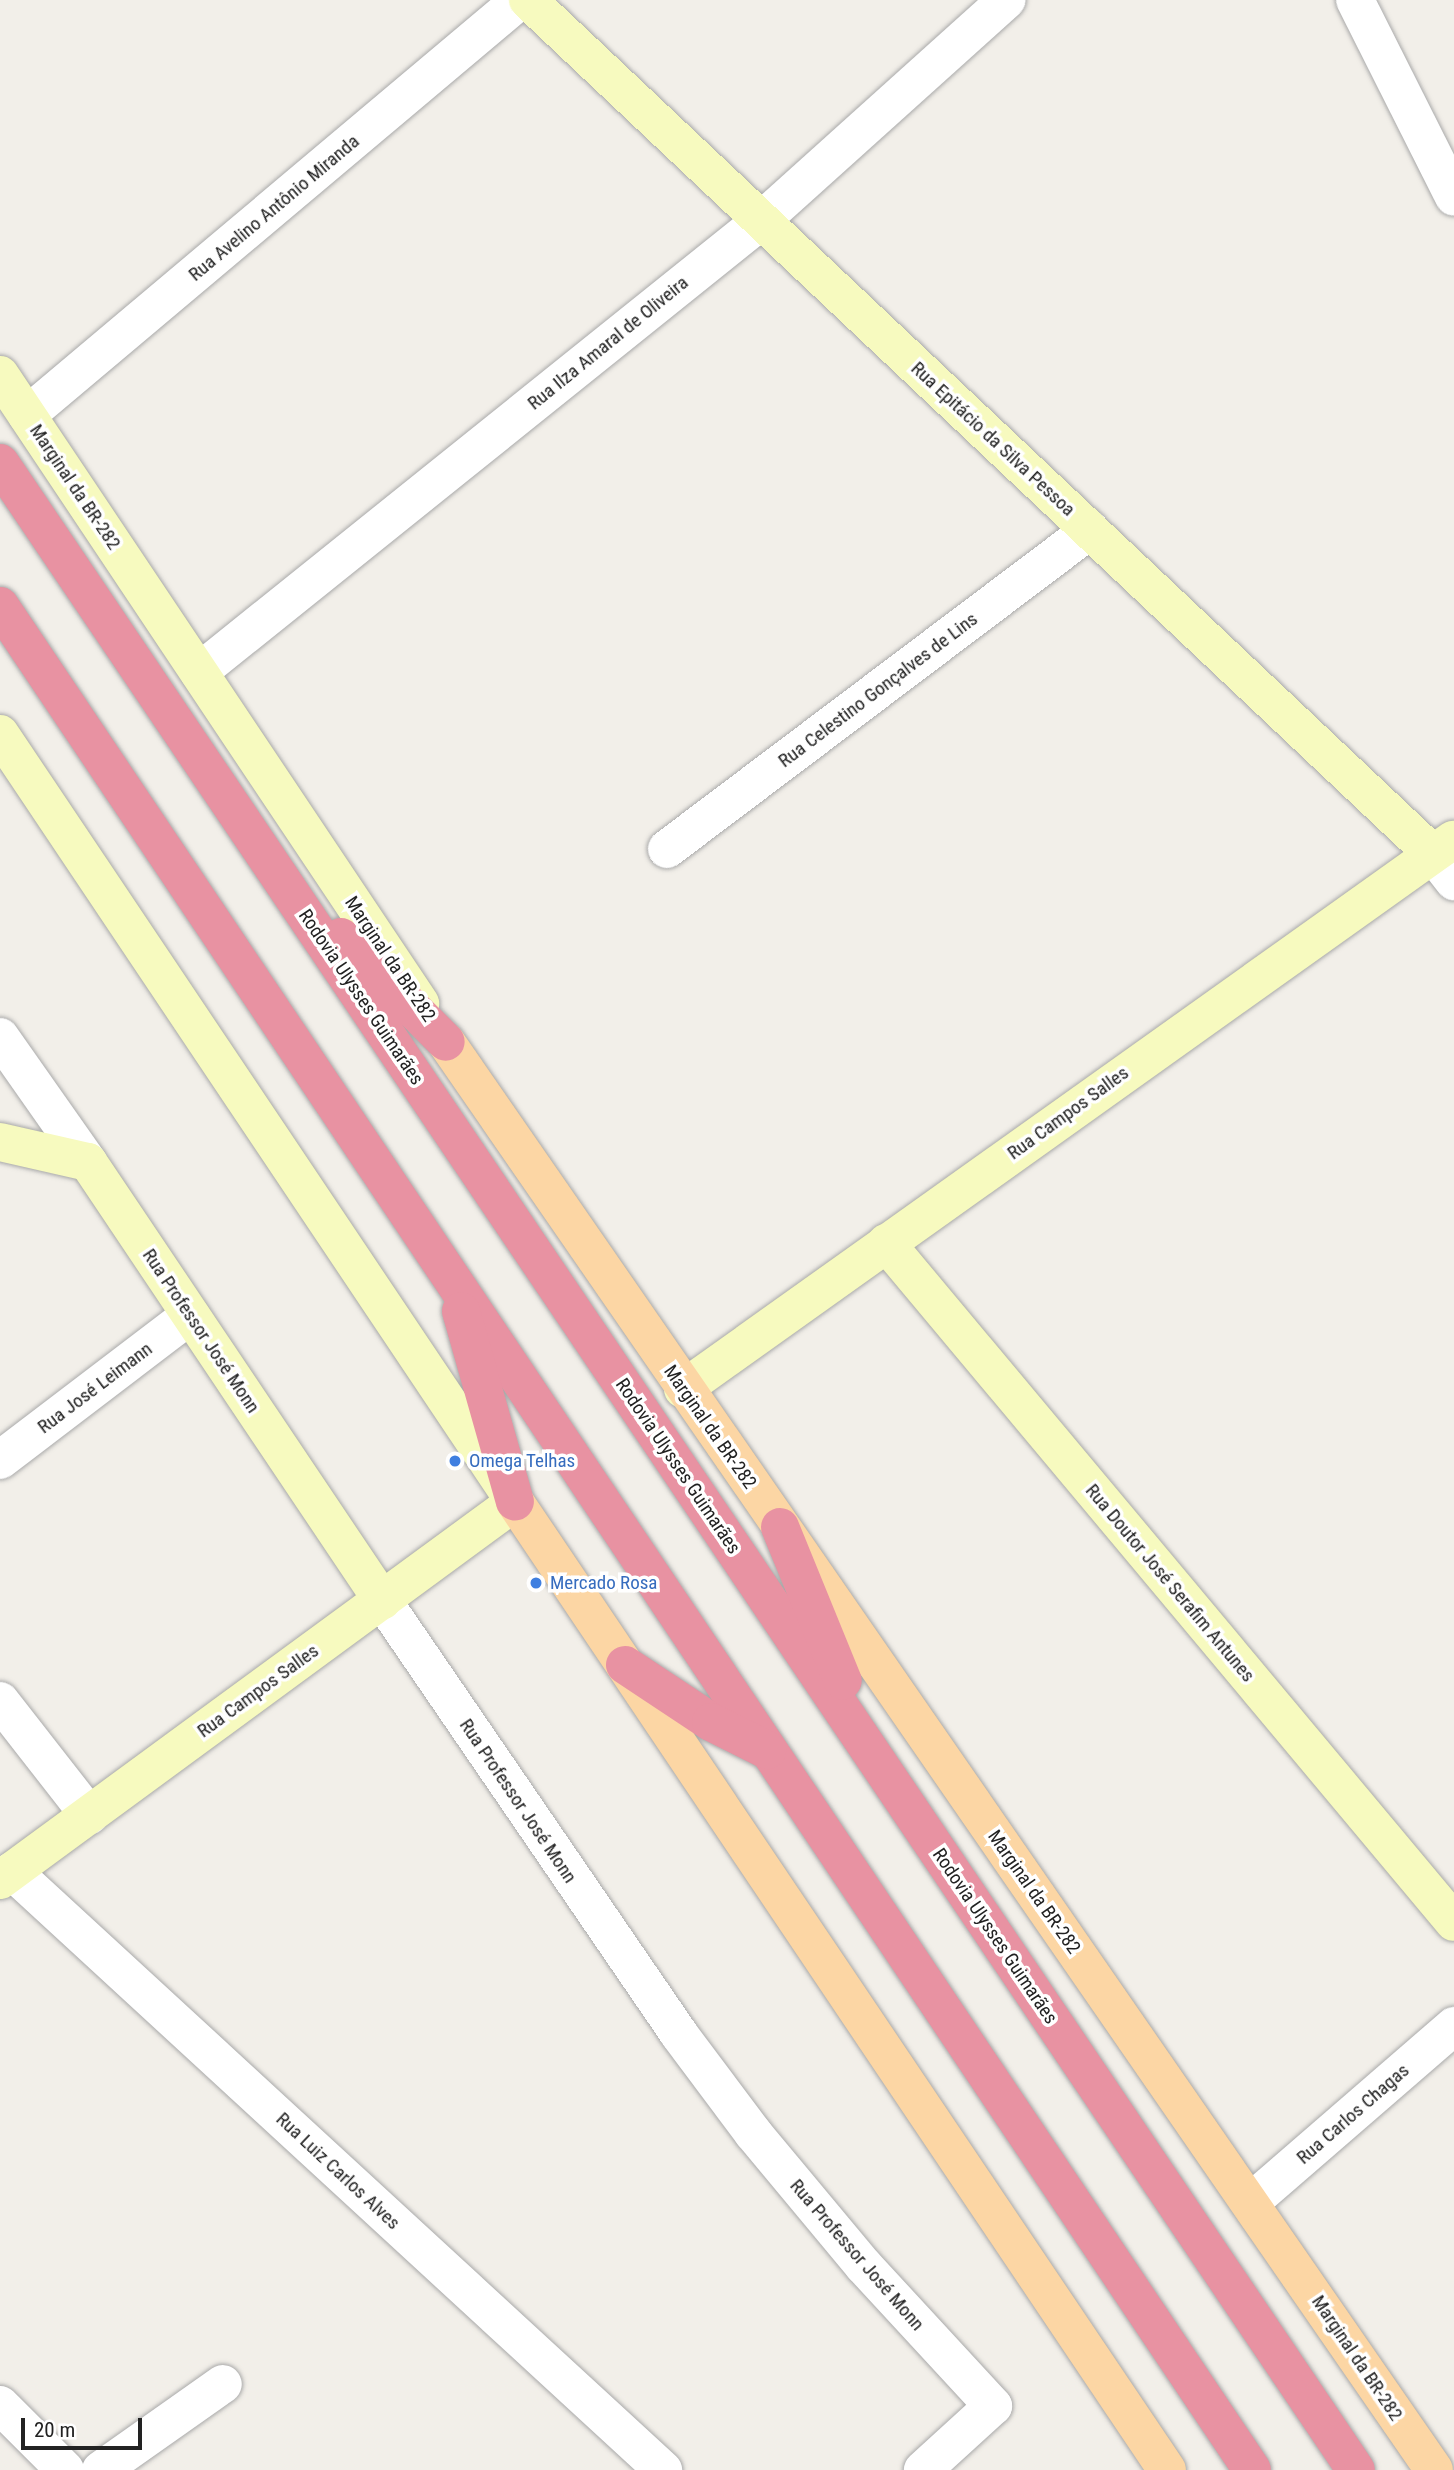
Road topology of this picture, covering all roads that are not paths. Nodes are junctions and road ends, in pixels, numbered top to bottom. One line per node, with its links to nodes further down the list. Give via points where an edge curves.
1 (520, 0): 8 (street, Rua Avelino Antônio Miranda)
2 (528, 0): 6 (street, Rua Epitácio da Silva Pessoa)
3 (1006, 0): 6 (street, Rua Ilza Amaral de Oliveira)
4 (1355, 0): 5 (street)
5 (1454, 197)
6 (762, 220): 10 (street, Rua Epitácio da Silva Pessoa); 12 (street, Rua Ilza Amaral de Oliveira)
7 (0, 375): 8 (street, Marginal da BR-282)
8 (27, 415): 12 (street, Marginal da BR-282)
9 (0, 463): 16 (highway, Rodovia Ulysses Guimarães)
10 (1090, 530): 14 (street, Rua Celestino Gonçalves de Lins); 15 (street, Rua Epitácio da Silva Pessoa)
11 (0, 606): 22 (highway)
12 (199, 672): 18 (street, Marginal da BR-282)
13 (0, 734): 26 (street)
14 (667, 849)
15 (1447, 858): 21 (street, Rua Campos Salles)
16 (277, 873): 18 (highway); 32 (highway, Rodovia Ulysses Guimarães)
17 (0, 1037): 20 (street)
18 (446, 1042): 24 (main road, Marginal da BR-282)
19 (0, 1142): 20 (street)
20 (88, 1162): 23 (street, Rua Professor José Monn)
21 (886, 1243): 24 (street, Rua Campos Salles); 35 (street, Rua Doutor José Serafim Antunes)
22 (452, 1279): 26 (highway); 31 (highway)
23 (190, 1315): 25 (street, Rua José Leimann); 28 (street, Rua Professor José Monn)
24 (682, 1389): 27 (main road, Marginal da BR-282)
25 (0, 1460)
26 (515, 1502): 28 (street, Rua Campos Salles); 29 (main road)
27 (780, 1527): 32 (highway); 37 (main road, Marginal da BR-282)
28 (382, 1600): 33 (street, Rua Campos Salles); 43 (street, Rua Professor José Monn, via 600,1920 753,2133 863,2265 993,2406)
29 (625, 1665): 31 (highway, via 711,1722); 44 (main road)
30 (0, 1701): 33 (street)
31 (768, 1750): 45 (highway)
32 (873, 1755): 46 (highway, Rodovia Ulysses Guimarães)
33 (89, 1815): 34 (street, Rua Campos Salles)
34 (6, 1876): 42 (street, Rua Luiz Carlos Alves)
35 (1454, 1922)
36 (1454, 2026): 37 (street, Rua Carlos Chagas)
37 (1251, 2203): 47 (main road, Marginal da BR-282)
38 (223, 2384): 41 (street)
39 (0, 2405): 40 (street)
40 (65, 2470)
41 (101, 2470)
42 (663, 2470)
43 (922, 2470)
44 (1167, 2470)
45 (1252, 2470)
46 (1356, 2470)
47 (1434, 2470)

